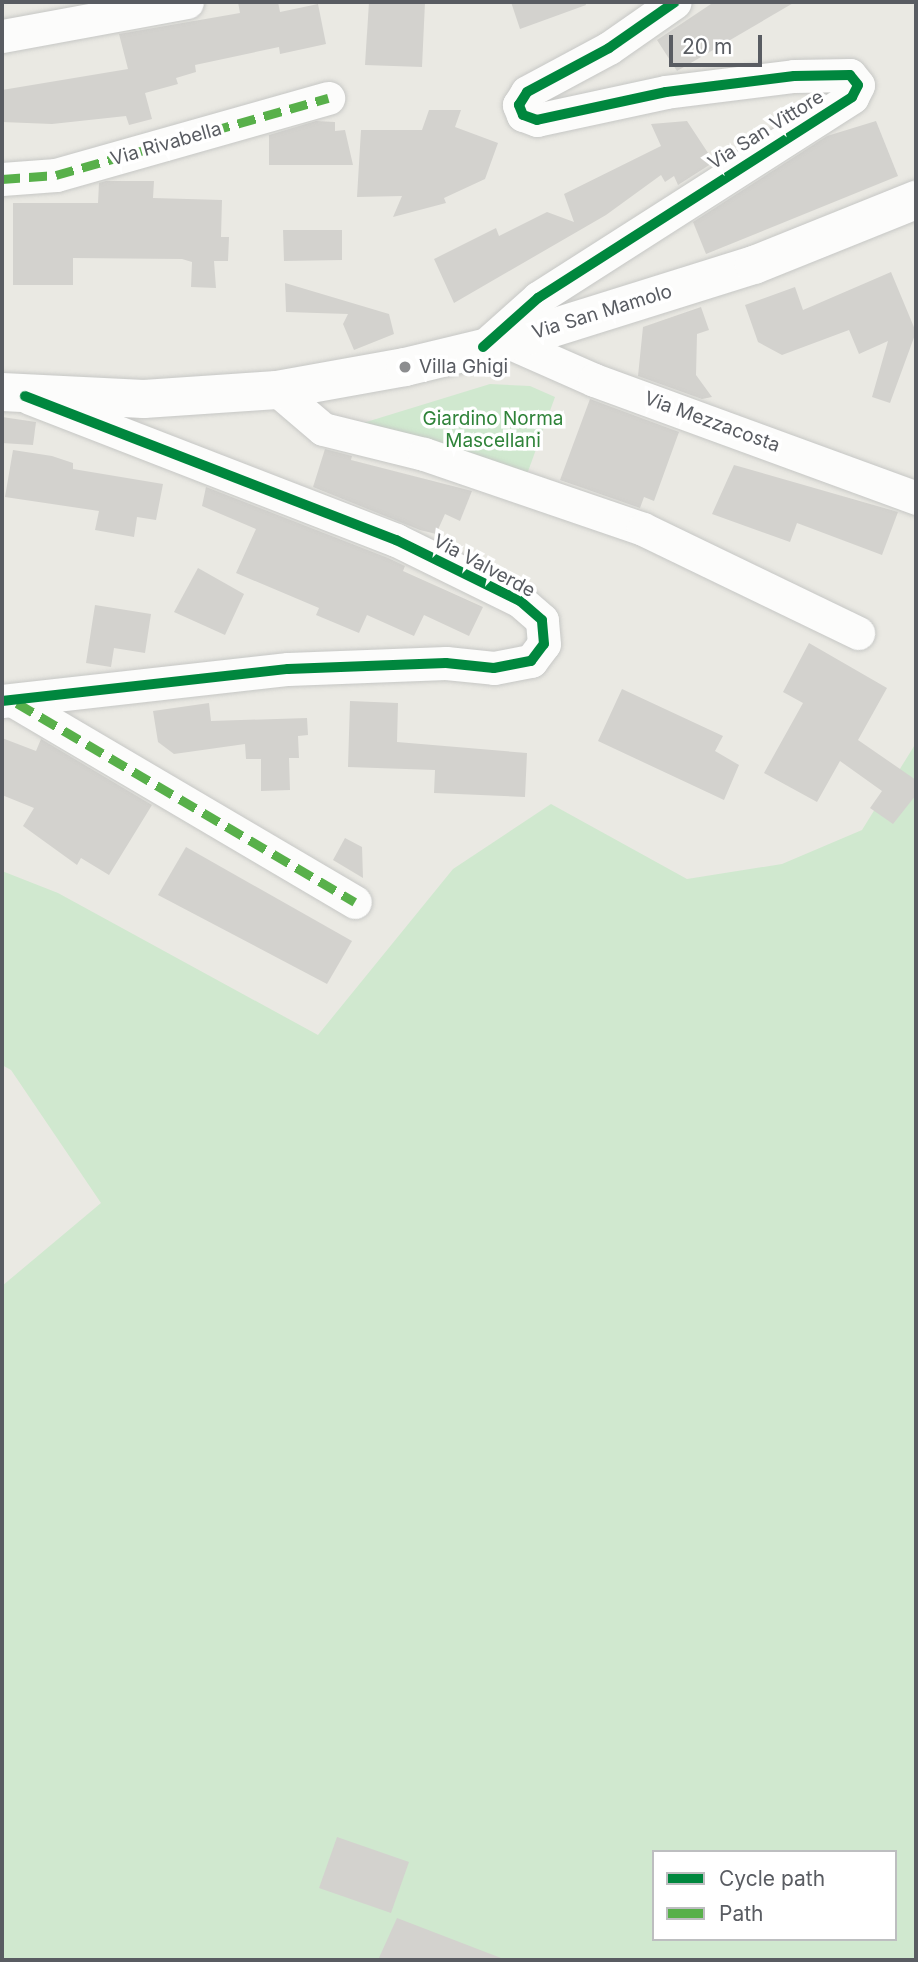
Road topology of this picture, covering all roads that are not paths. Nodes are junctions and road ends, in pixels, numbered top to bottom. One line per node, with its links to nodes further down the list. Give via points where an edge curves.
1 (187, 2): 3 (street)
2 (676, 2): 7 (street, Via San Vittore, via 609,48 527,92 519,105 523,114 537,120 666,92 794,76 850,75 858,85 852,97 538,298)
3 (2, 36)
4 (328, 98): 5 (street, Via Rivabella, via 56,175)
5 (2, 179)
6 (916, 200): 7 (main road, Via San Mamolo, via 754,265)
7 (496, 344): 8 (main road, Via San Mamolo); 10 (street, Via Mezzacosta)
8 (277, 390): 9 (main road, Via San Mamolo, via 144,400); 11 (street, via 323,429 424,454 643,529)
9 (13, 394): 12 (street, Via Valverde, via 396,540 520,601 542,620 544,644 531,661 494,668 446,663 288,669)
10 (916, 498)
11 (858, 634)
12 (9, 702): 13 (street, Via Valverde)
13 (355, 902)

